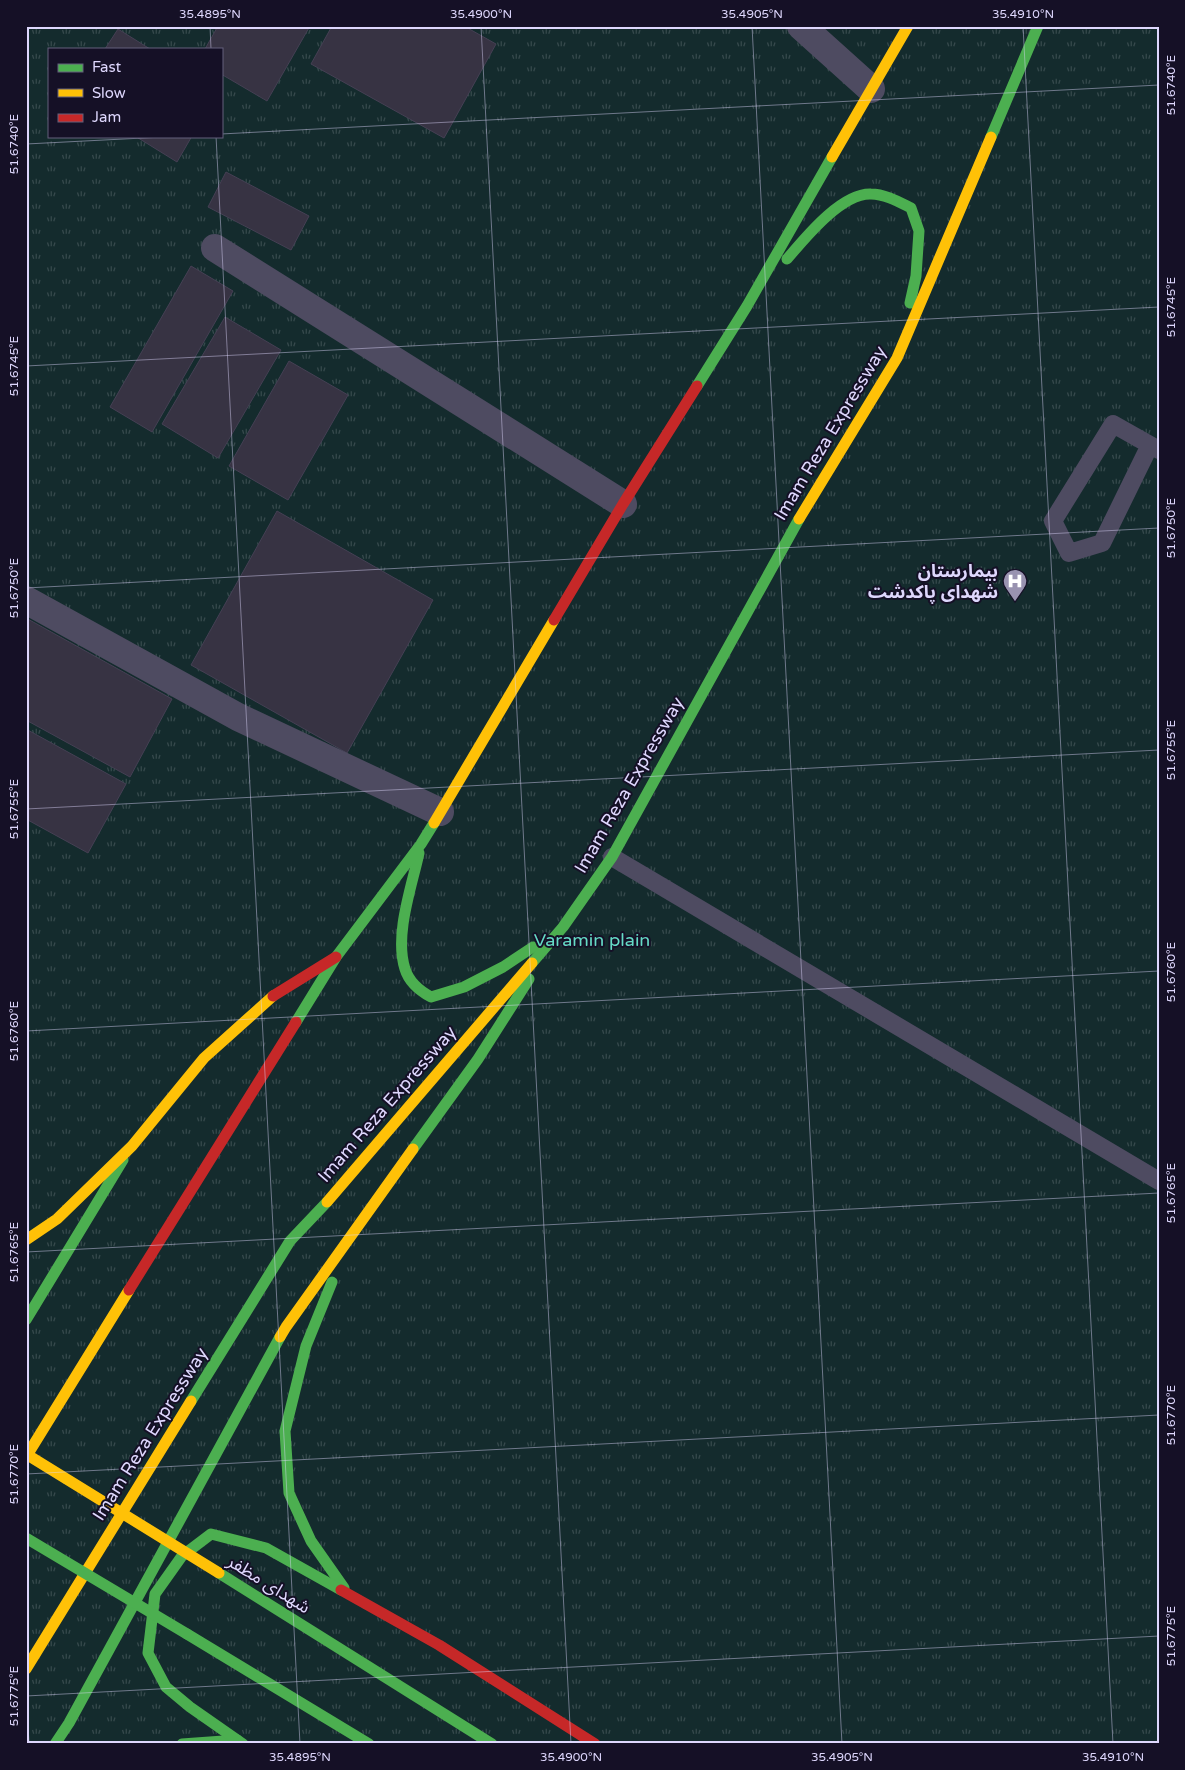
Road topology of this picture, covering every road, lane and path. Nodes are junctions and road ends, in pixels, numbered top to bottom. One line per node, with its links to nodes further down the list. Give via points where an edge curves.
1 (801, 26): 4 (street)
2 (908, 26): 4 (main road)
3 (1038, 26): 7 (main road, Imam Reza Expressway)
4 (871, 89): 6 (main road)
5 (215, 248): 9 (street)
6 (747, 306): 7 (main road, via 802,241 844,202 868,194 893,199 911,208 920,231 916,276); 9 (main road)
7 (897, 358): 13 (main road, Imam Reza Expressway, via 791,532)
8 (1154, 447): 8 (lane, via 1113,424 1053,521 1069,553 1102,543)
9 (623, 504): 11 (main road)
10 (26, 600): 11 (street, via 238,717)
11 (440, 812): 12 (main road)
12 (421, 844): 14 (main road, via 403,937 405,969 418,991 431,997 464,987 503,967); 15 (main road)
13 (612, 857): 14 (main road, Imam Reza Expressway); 17 (lane)
14 (563, 927): 19 (main road, via 478,1059); 24 (main road, Imam Reza Expressway, via 290,1241)
15 (336, 957): 16 (main road, via 273,996 204,1058); 21 (main road)
16 (132, 1146): 18 (main road, via 57,1219); 20 (main road)
17 (1159, 1181)
18 (26, 1240)
19 (348, 1242): 23 (main road, via 306,1346 285,1431 289,1493 311,1541); 26 (main road, via 286,1327)
20 (26, 1320)
21 (26, 1456): 29 (main road, شهدای مظفر, bridge)
22 (26, 1538): 28 (main road, bridge)
23 (348, 1594): 25 (main road, via 266,1548 211,1534 182,1556 155,1594 148,1653 166,1687); 30 (main road, via 439,1645)
24 (26, 1668)
25 (240, 1742): 27 (main road)
26 (55, 1744)
27 (182, 1744)
28 (369, 1744)
29 (492, 1744)
30 (595, 1744)

